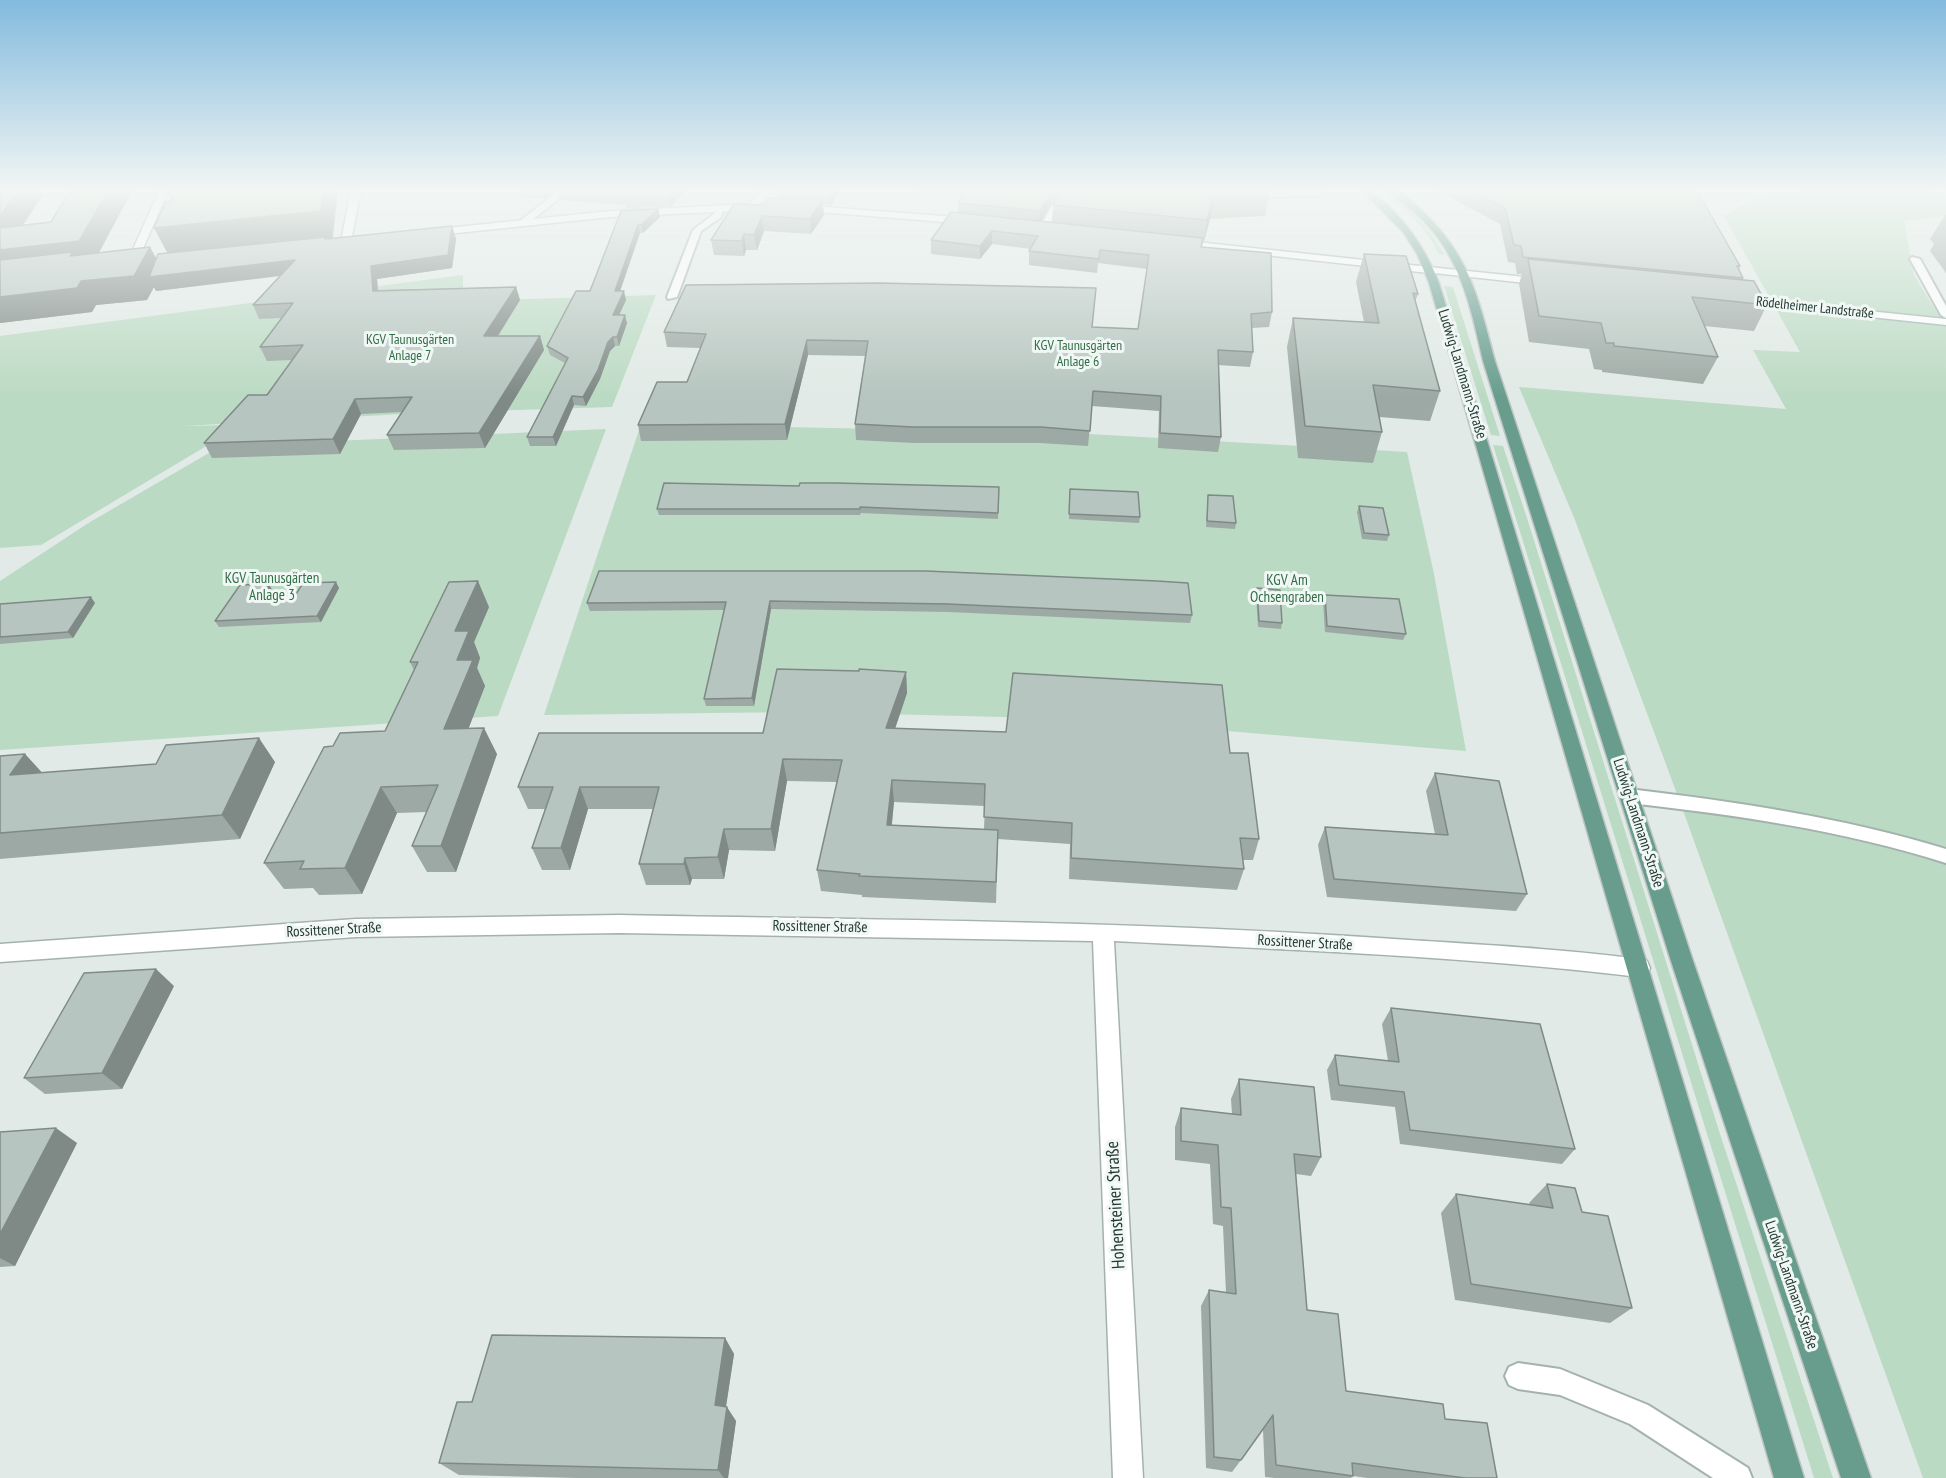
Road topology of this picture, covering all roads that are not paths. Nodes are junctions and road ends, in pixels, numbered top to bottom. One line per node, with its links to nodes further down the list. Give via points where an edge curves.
1 (134, 258): 8 (street)
2 (687, 258): 13 (lane)
3 (1314, 258): 10 (street)
4 (1423, 258): 10 (main road, Ludwig-Landmann-Straße)
5 (1455, 258): 11 (main road, Ludwig-Landmann-Straße)
6 (1916, 259): 15 (lane)
7 (142, 265): 8 (street)
8 (130, 267): 9 (street)
9 (118, 268)
10 (1429, 270): 11 (street); 20 (main road, Ludwig-Landmann-Straße)
11 (1463, 273): 12 (street); 16 (main road, Ludwig-Landmann-Straße)
12 (1556, 283)
13 (672, 297)
14 (1725, 299): 15 (street, Rödelheimer Landstraße)
15 (1944, 319)
16 (1629, 796): 17 (lane, via 1783,815 1846,827); 25 (main road, Ludwig-Landmann-Straße)
17 (1946, 855)
18 (1103, 932): 19 (street, Rossittener Straße, via 619,924 356,928); 20 (street, Rossittener Straße, via 1364,946); 22 (street, Hohensteiner Straße)
19 (0, 953)
20 (1639, 968): 24 (main road, Ludwig-Landmann-Straße)
21 (1518, 1376): 23 (lane, via 1560,1382 1638,1414)
22 (1128, 1478)
23 (1738, 1478)
24 (1789, 1478)
25 (1856, 1478)

